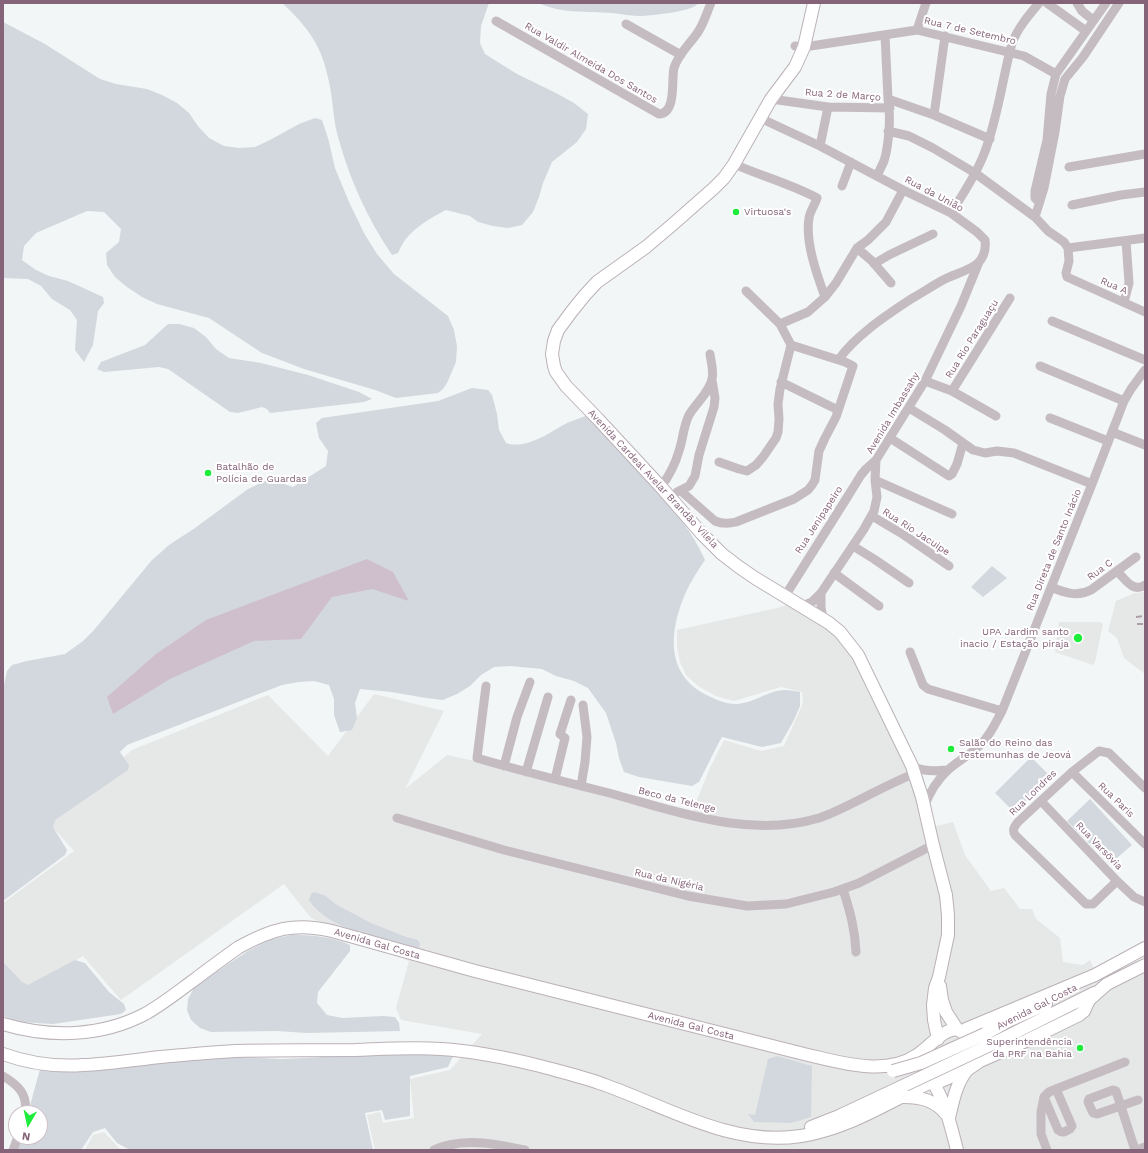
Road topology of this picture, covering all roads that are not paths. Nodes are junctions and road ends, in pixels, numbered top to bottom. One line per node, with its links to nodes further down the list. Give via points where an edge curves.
1 (711, 3): 18 (street, Rua Valdir Almeida Dos Santos, via 698,32)
2 (814, 3): 16 (main road, Avenida Cardeal Avelar Brandão Vilela)
3 (926, 3): 12 (street)
4 (1039, 3): 17 (street, via 1019,28)
5 (1047, 3): 13 (street)
6 (1077, 3): 9 (street)
7 (1106, 3): 9 (street)
8 (1119, 3): 38 (street, via 1065,79)
9 (1093, 20): 13 (street)
10 (496, 21): 18 (street, Rua Valdir Almeida Dos Santos, via 659,114 666,112 671,100 674,67)
11 (626, 24): 18 (street)
12 (917, 30): 14 (street, Rua 7 de Setembro); 15 (street, Rua 7 de Setembro)
13 (1086, 31): 19 (street)
14 (885, 34): 16 (street, Rua 7 de Setembro); 21 (street)
15 (945, 36): 17 (street, Rua 7 de Setembro); 24 (street)
16 (799, 47): 20 (main road, Avenida Cardeal Avelar Brandão Vilela, via 795,67)
17 (1010, 51): 19 (street, Rua 7 de Setembro); 27 (street)
18 (681, 55)
19 (1056, 74): 38 (street, via 1051,94 1048,140 1035,194)
20 (772, 99): 22 (street, Rua 2 de Março); 25 (main road, Avenida Cardeal Avelar Brandão Vilela)
21 (888, 99): 23 (street); 24 (street, Rua 2 de Março)
22 (828, 107): 23 (street, Rua 2 de Março); 28 (street)
23 (890, 108): 26 (street)
24 (934, 115): 27 (street, Rua 2 de Março)
25 (760, 118): 28 (street, Rua da União); 31 (main road, Avenida Cardeal Avelar Brandão Vilela)
26 (888, 131): 33 (street, via 909,136); 34 (street, via 886,153)
27 (990, 139): 33 (street)
28 (820, 146): 30 (street, Rua da União)
29 (1145, 154): 32 (street)
30 (850, 162): 34 (street, Rua da União); 35 (street)
31 (734, 164): 51 (street, via 817,198 808,222 815,269); 81 (main road, Avenida Cardeal Avelar Brandão Vilela, via 714,188 664,232 597,282 564,322 552,348 554,366 560,379)
32 (1069, 167)
33 (975, 173): 40 (street); 41 (street)
34 (877, 176): 36 (street, Rua da União)
35 (842, 186)
36 (903, 190): 40 (street, Rua da União); 45 (street, via 886,222)
37 (1145, 192): 39 (street)
38 (1039, 202): 41 (street)
39 (1072, 205)
40 (951, 213): 47 (street, Rua da União, via 985,240 985,250)
41 (1035, 217): 46 (street)
42 (933, 234): 48 (street)
43 (1145, 238): 44 (street)
44 (1126, 241): 46 (street); 53 (street, via 1129,283)
45 (857, 248): 48 (street); 51 (street, via 836,283)
46 (1068, 248): 53 (street, Rua A, via 1066,275 1069,279)
47 (979, 262): 59 (street, via 928,288 876,323); 64 (street, Avenida Imbassahy)
48 (874, 264): 49 (street)
49 (891, 283)
50 (746, 291): 56 (street)
51 (824, 297): 56 (street, via 808,312)
52 (1010, 298): 66 (street, Rua Rio Paraguaçu)
53 (1124, 302): 54 (street, Rua A)
54 (1145, 312)
55 (1052, 321): 60 (street)
56 (780, 324): 57 (street)
57 (791, 345): 59 (street); 65 (street)
58 (710, 354): 63 (street)
59 (839, 360): 69 (street, via 853,366)
60 (1145, 360)
61 (1040, 366): 67 (street)
62 (1145, 370): 67 (street, Rua Direta de Santo Inácio)
63 (712, 380): 81 (street, via 688,416); 82 (street, via 715,398 711,419 695,476 689,486)
64 (925, 381): 66 (street); 68 (street, Avenida Imbassahy)
65 (781, 382): 69 (street); 78 (street, via 778,404 779,428 768,451 747,471)
66 (952, 391): 70 (street)
67 (1124, 400): 72 (street, Rua Direta de Santo Inácio)
68 (909, 408): 73 (street, Avenida Imbassahy); 75 (street)
69 (838, 410): 82 (street, via 820,451 815,480 805,492 794,498 727,524 715,521)
70 (996, 416)
71 (1050, 418): 74 (street)
72 (1112, 432): 74 (street, Rua Direta de Santo Inácio); 76 (street)
73 (890, 438): 75 (street, via 950,476); 77 (street, Avenida Imbassahy)
74 (1108, 441): 80 (street, Rua Direta de Santo Inácio)
75 (963, 443): 80 (street, via 979,452 1004,451 1020,455)
76 (1145, 445)
77 (876, 460): 79 (street, Avenida Imbassahy); 94 (street, Rua Jenipapeiro, via 861,475)
78 (719, 462)
79 (875, 480): 83 (street); 84 (street, Avenida Imbassahy, via 877,497)
80 (1092, 484): 92 (street, Rua Direta de Santo Inácio)
81 (664, 491): 82 (street); 94 (main road, Avenida Cardeal Avelar Brandão Vilela, via 722,554)
82 (681, 491)
83 (952, 514)
84 (872, 516): 85 (street, Avenida Imbassahy); 87 (street, Rua Rio Jacuipe)
85 (853, 546): 89 (street, Avenida Imbassahy); 90 (street)
86 (1136, 557): 88 (street, Rua C)
87 (949, 566)
88 (1118, 571): 91 (street, via 1133,587); 92 (street, Rua C, via 1086,593 1068,593)
89 (834, 573): 93 (street, Avenida Imbassahy); 96 (street)
90 (908, 583)
91 (1145, 585)
92 (1051, 587): 104 (street, Rua Direta de Santo Inácio)
93 (821, 593): 95 (street, Avenida Imbassahy, via 812,602); 97 (street)
94 (784, 596): 95 (main road, Avenida Cardeal Avelar Brandão Vilela)
95 (802, 606): 97 (main road, Avenida Cardeal Avelar Brandão Vilela)
96 (879, 606)
97 (823, 618): 106 (main road, Avenida Cardeal Avelar Brandão Vilela, via 840,632 858,656)
98 (910, 652): 104 (street, via 923,685 928,689)
99 (530, 682): 105 (street, via 516,717)
100 (486, 686): 105 (street, Beco da Telenge, via 477,758)
101 (548, 697): 108 (street)
102 (572, 700): 110 (street, via 560,735 565,740)
103 (583, 705): 111 (street, via 587,737)
104 (1002, 711): 107 (street, Rua Direta de Santo Inácio, via 996,723 972,753)
105 (504, 766): 108 (street, Beco da Telenge)
106 (913, 770): 107 (street); 111 (street, Beco da Telenge, via 819,818 769,826 699,818); 114 (main road, Avenida Cardeal Avelar Brandão Vilela)
107 (948, 770): 114 (street, Rua Direta de Santo Inácio)
108 (526, 772): 110 (street, Beco da Telenge)
109 (1072, 772): 112 (street, Rua Londres, via 1099,751 1105,751); 113 (street, Rua Londres); 116 (street, Rua Paris)
110 (555, 779): 111 (street, Beco da Telenge)
111 (580, 786)
112 (1145, 788)
113 (1041, 801): 118 (street, Rua Varsōvia); 118 (street, Rua Londres, via 1018,822 1013,832 1015,835 1086,904 1093,904)
114 (924, 807): 117 (main road, Avenida Cardeal Avelar Brandão Vilela)
115 (396, 818): 119 (street, Rua da Nigéria, via 504,850 721,902 747,906 786,904)
116 (1145, 844)
117 (933, 845): 119 (street, Rua da Nigéria); 125 (main road, Avenida Cardeal Avelar Brandão Vilela, via 946,895 948,915 948,935)
118 (1117, 881): 120 (street, Rua Varsōvia, via 1134,897)
119 (843, 889): 122 (street, via 852,917)
120 (1145, 902)
121 (1145, 948): 124 (main road)
122 (856, 952)
123 (1145, 965): 126 (main road)
124 (1095, 975): 128 (main road, Avenida Gal Costa); 130 (main road, Avenida Gal Costa, bridge, via 1084,984 985,1034 927,1060 893,1071 859,1070 815,1062)
125 (939, 977): 128 (main road, Avenida Cardeal Avelar Brandão Vilela, via 944,1007); 129 (main road, Avenida Cardeal Avelar Brandão Vilela, via 933,1005)
126 (1099, 990): 134 (main road, via 1089,1000 1084,1011 1078,1015); 143 (main road, bridge, via 840,1116 806,1129)
127 (3, 1024): 130 (main road, Avenida Gal Costa, via 60,1034 83,1033 117,1025 154,1008 250,941 274,931 306,926)
128 (960, 1030): 129 (main road, Avenida Gal Costa, via 948,1032); 134 (main road, via 971,1048)
129 (938, 1038): 131 (main road, Avenida Gal Costa)
130 (770, 1046): 131 (main road, Avenida Gal Costa, via 868,1066 893,1066 912,1059)
131 (925, 1049): 136 (main road, via 920,1065)
132 (3, 1054): 143 (main road, via 33,1062 81,1066 236,1051 419,1048 482,1053 604,1084 708,1126)
133 (1125, 1062): 137 (street)
134 (968, 1069): 136 (main road); 142 (main road, via 957,1087)
135 (3, 1076): 141 (street, via 17,1086)
136 (931, 1084): 138 (main road); 142 (main road, via 939,1092)
137 (1056, 1089): 139 (street); 139 (street, via 1072,1126 1070,1129 1064,1132 1058,1130)
138 (901, 1097): 142 (main road, via 919,1097 931,1101); 143 (main road, via 841,1126 817,1134)
139 (1044, 1097): 148 (street, via 1040,1130)
140 (1138, 1100): 149 (street, via 1120,1105)
141 (25, 1105)
142 (949, 1118): 147 (main road)
143 (768, 1137)
144 (1145, 1146): 149 (street)
145 (434, 1150): 146 (street, via 460,1143 481,1143)
146 (525, 1150)
147 (957, 1150)
148 (1047, 1150)
149 (1136, 1150)

